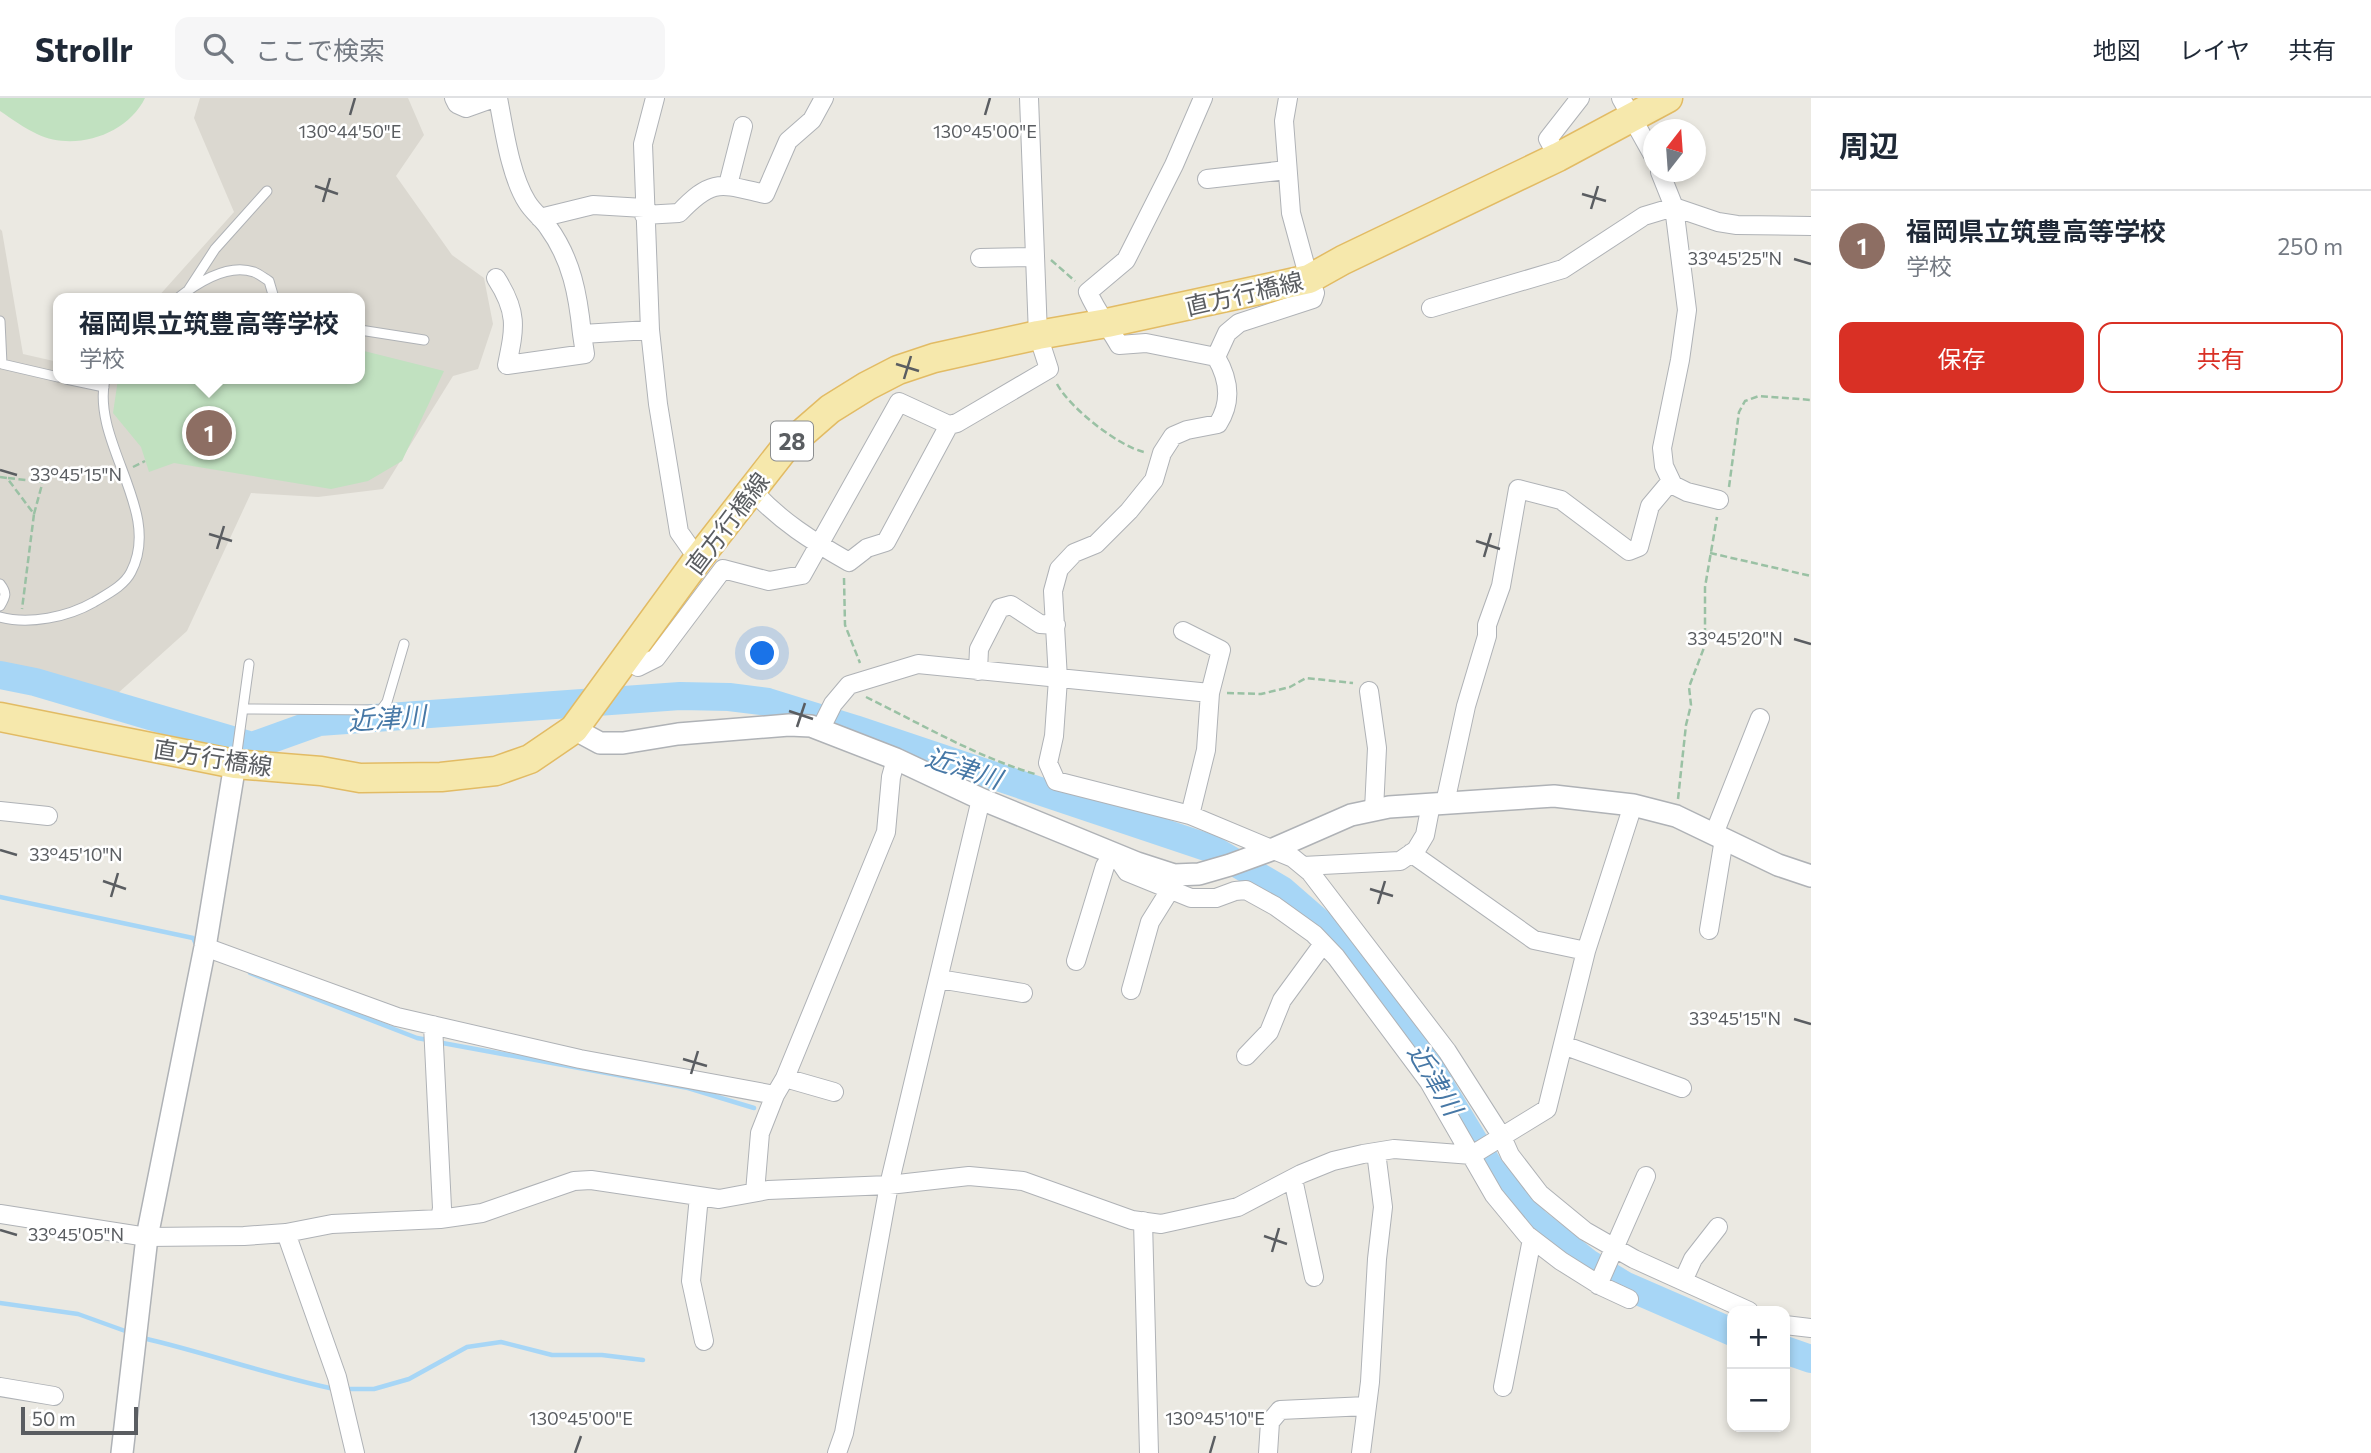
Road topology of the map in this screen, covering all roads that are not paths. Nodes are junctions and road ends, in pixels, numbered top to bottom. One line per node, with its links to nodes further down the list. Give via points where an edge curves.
1 (454, 98): 2 (street, via 466,108)
2 (496, 98): 21 (street, via 515,173 526,202)
3 (655, 98): 20 (street, via 643,144)
4 (824, 98): 17 (street, via 813,120 788,141 765,194)
5 (1028, 98): 23 (street)
6 (1203, 98): 32 (street, via 1126,260 1088,292)
7 (1288, 98): 14 (street, via 1284,121)
8 (1580, 98): 13 (street, via 1548,139)
9 (1668, 98): 10 (main road, 直方行橋線 / 28)
10 (1626, 108): 12 (street); 13 (main road, 直方行橋線 / 28)
11 (743, 126): 17 (street)
12 (1643, 135)
13 (1558, 157): 26 (main road, 直方行橋線 / 28)
14 (1287, 170): 15 (street); 26 (street, via 1291,213)
15 (1207, 178)
16 (1664, 182): 19 (street)
17 (728, 185): 20 (street, via 713,185 679,213)
18 (267, 191): 27 (lane, via 215,249)
19 (1674, 207): 22 (street, via 1737,225); 30 (street, via 1644,216 1563,269); 42 (street, via 1686,310 1662,448)
20 (644, 212): 21 (street, via 593,205); 33 (street)
21 (540, 218): 35 (street, via 569,262)
22 (1811, 226)
23 (1035, 252): 24 (street); 36 (street)
24 (979, 258)
25 (496, 278): 35 (street, via 509,298 515,328 507,365 585,354)
26 (1309, 279): 32 (main road, 直方行橋線 / 28); 38 (street, via 1313,299 1239,323 1227,333)
27 (189, 289): 28 (lane); 29 (lane, via 227,271 253,271 269,281)
28 (184, 293)
29 (273, 293)
30 (1431, 308)
31 (0, 321): 39 (lane, via 2,364)
32 (1108, 323): 36 (main road, 直方行橋線 / 28); 38 (street, via 1119,345 1146,343)
33 (650, 330): 35 (street); 46 (street, via 679,532)
34 (365, 331): 37 (lane)
35 (582, 334)
36 (1038, 335): 41 (street, via 1049,369); 43 (main road, 直方行橋線 / 28, via 934,358 867,386 830,409 784,449)
37 (425, 340)
38 (1216, 357): 50 (street, via 1226,374 1228,398 1219,424 1173,436 1154,480 1129,511 1096,544 1074,553 1059,569 1053,591)
39 (53, 376)
40 (104, 384): 49 (lane, via 102,397 114,447 139,522 139,549 131,573 86,606 41,620)
41 (949, 425): 45 (street, via 886,542 867,548 849,562); 45 (street, via 899,402)
42 (1671, 481): 44 (street, via 1687,492); 67 (street, via 1650,506 1639,547 1629,551 1561,500 1518,489 1501,586)
43 (752, 490): 45 (street); 46 (main road, 直方行橋線 / 28)
44 (1719, 500)
45 (818, 545): 53 (street, via 802,575 769,581 723,569 656,658 638,667)
46 (698, 559): 53 (main road, 直方行橋線 / 28)
47 (0, 584): 48 (lane, via 6,596)
48 (0, 606)
49 (0, 617)
50 (1056, 625): 55 (street, via 1040,624 1010,606 1000,608 979,649); 56 (street)
51 (1183, 631): 58 (street, via 1221,650)
52 (404, 645): 59 (lane, via 381,710)
53 (626, 659): 62 (main road, 直方行橋線 / 28)
54 (249, 664): 59 (lane)
55 (978, 671): 56 (street); 63 (street, via 918,664 849,685)
56 (1058, 679): 58 (street); 71 (street, via 1048,763 1056,780)
57 (1369, 691): 69 (street, via 1377,748)
58 (1210, 693): 71 (street, via 1206,750)
59 (243, 709): 65 (lane)
60 (0, 717): 65 (main road, 直方行橋線 / 28)
61 (1760, 718): 73 (street)
62 (574, 729): 63 (street, via 600,743 789,725); 65 (main road, 直方行橋線 / 28, via 530,759 496,771 441,777 360,778)
63 (820, 730): 64 (street)
64 (895, 759): 66 (street); 91 (street, via 886,832)
65 (235, 764): 82 (street)
66 (981, 799): 75 (street); 85 (street)
67 (1438, 804): 68 (street, via 1554,796); 69 (street); 76 (street, via 1425,835)
68 (1633, 805): 73 (street, via 1676,816); 83 (street)
69 (1374, 810): 74 (street, via 1351,815)
70 (0, 811): 72 (street)
71 (1189, 815): 74 (street)
72 (48, 816)
73 (1719, 836): 78 (street); 80 (street)
74 (1271, 850): 75 (street, via 1199,874 1174,875); 77 (street)
75 (1114, 853): 79 (street, via 1127,872); 84 (street, via 1105,866)
76 (1411, 853): 77 (street, via 1400,861); 83 (street, via 1534,940)
77 (1303, 866): 95 (street, via 1447,1051)
78 (1811, 876)
79 (1170, 890): 81 (street, via 1191,898 1216,898 1246,890 1275,906); 86 (street, via 1150,922)
80 (1709, 930)
81 (1323, 944): 90 (street, via 1282,1000 1269,1032); 97 (street, via 1429,1082)
82 (205, 947): 88 (street, via 397,1017); 108 (street)
83 (1586, 951): 89 (street)
84 (1076, 961)
85 (939, 979): 87 (street); 100 (street)
86 (1131, 990)
87 (1023, 993)
88 (433, 1025): 94 (street, via 580,1059); 104 (street)
89 (1563, 1045): 92 (street); 95 (street, via 1547,1109)
90 (1246, 1056)
91 (785, 1078): 93 (street); 94 (street)
92 (1682, 1088)
93 (834, 1092)
94 (775, 1094): 101 (street, via 760,1133)
95 (1497, 1140): 97 (street); 110 (street, via 1540,1194)
96 (1376, 1152): 97 (street, via 1394,1149); 99 (street, via 1333,1161); 122 (street, via 1383,1206)
97 (1472, 1155): 109 (street, via 1494,1195)
98 (1646, 1176): 110 (street)
99 (1293, 1178): 105 (street, via 1238,1207 1161,1224); 111 (street)
100 (889, 1185): 101 (street); 105 (street, via 970,1177 1023,1181); 125 (street)
101 (755, 1192): 102 (street, via 719,1199)
102 (699, 1196): 104 (street, via 574,1181 482,1213); 118 (street, via 691,1281)
103 (0, 1214): 108 (street)
104 (440, 1219): 107 (street, via 331,1224)
105 (1143, 1222): 126 (street)
106 (1718, 1227): 112 (street, via 1693,1259)
107 (286, 1233): 108 (street); 124 (street, via 337,1377)
108 (147, 1237): 123 (street)
109 (1532, 1239): 113 (street); 120 (street)
110 (1615, 1251): 112 (street); 113 (street)
111 (1314, 1278)
112 (1684, 1281): 115 (street)
113 (1600, 1283): 114 (street)
114 (1629, 1299)
115 (1738, 1306)
116 (1790, 1326): 117 (street)
117 (1811, 1328)
118 (704, 1341)
119 (0, 1387): 121 (street)
120 (1503, 1387)
121 (54, 1396)
122 (1367, 1406): 127 (street, via 1280,1410 1270,1422); 128 (street)
123 (122, 1453)
124 (355, 1453)
125 (837, 1453)
126 (1149, 1453)
127 (1268, 1453)
128 (1361, 1453)

